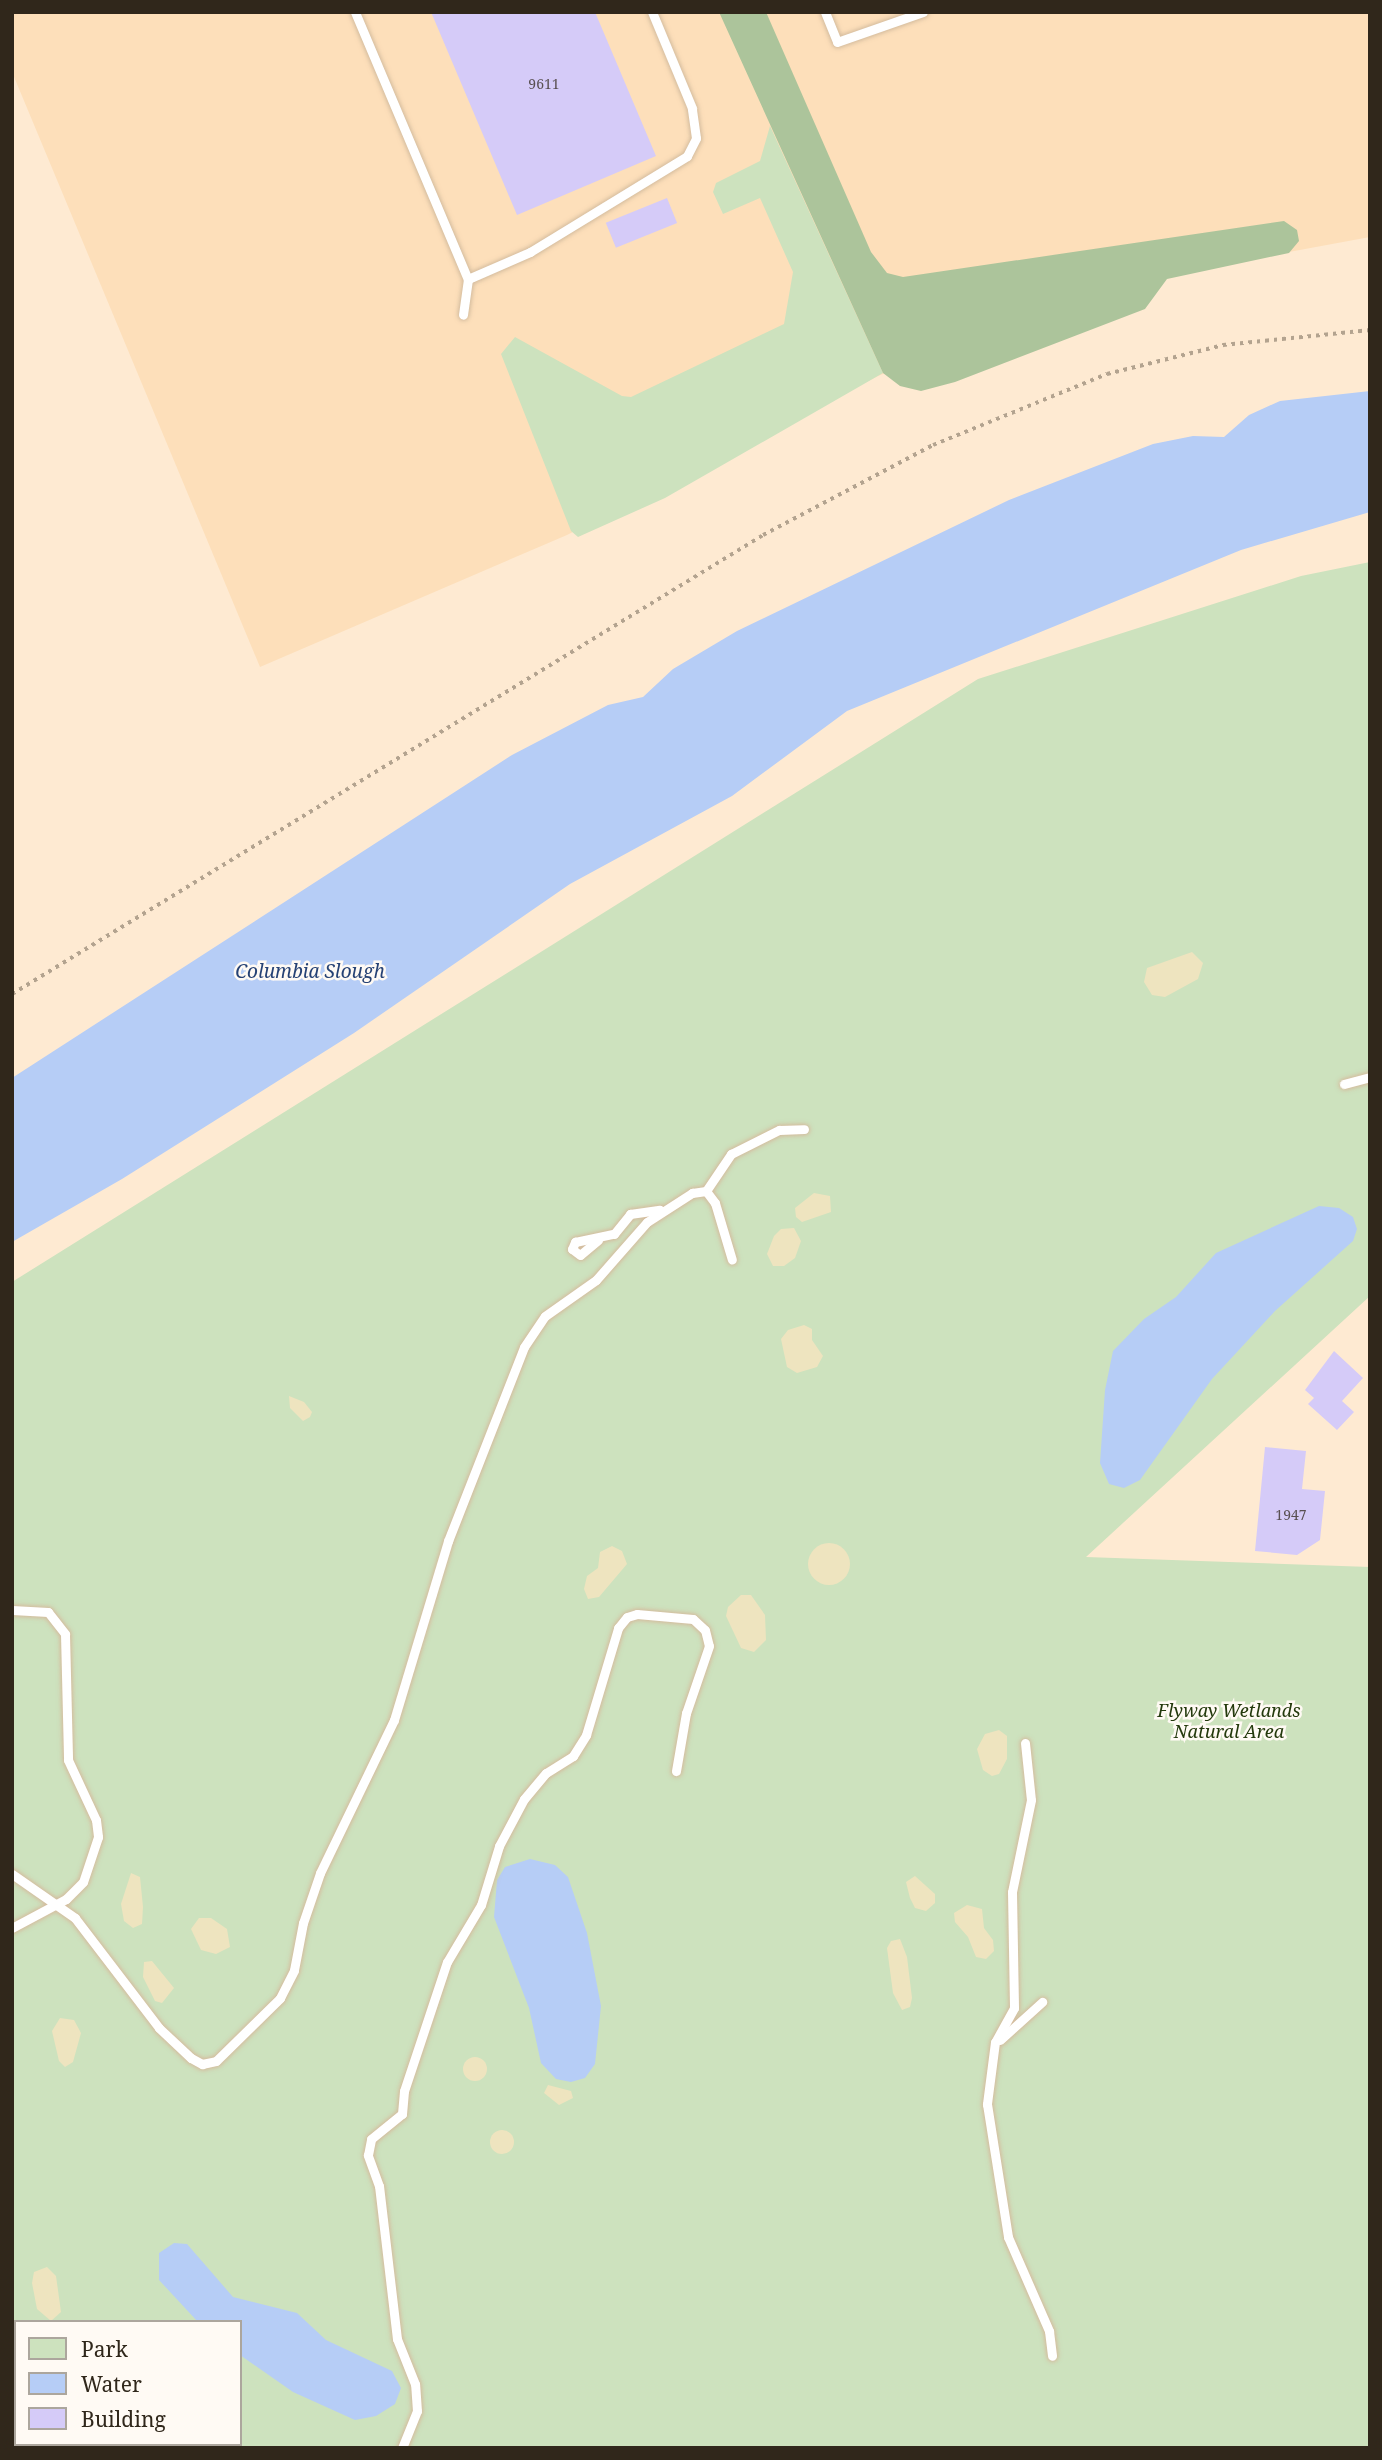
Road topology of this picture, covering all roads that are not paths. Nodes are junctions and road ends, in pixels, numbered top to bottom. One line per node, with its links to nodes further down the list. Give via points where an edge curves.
1 (355, 12): 5 (lane)
2 (652, 12): 5 (lane, via 692,108 696,138 687,156 530,252)
3 (825, 12): 4 (lane, via 837,42)
4 (923, 12)
5 (468, 279): 6 (lane)
6 (463, 315)
7 (1370, 1077): 8 (lane)
8 (1344, 1084)
9 (804, 1129): 10 (lane, via 779,1130 731,1154)
10 (706, 1191): 11 (lane, via 692,1193); 13 (lane, via 719,1215)
11 (662, 1210): 12 (lane, via 630,1214 618,1231); 18 (lane, via 596,1280 545,1316 524,1347 448,1541 394,1720 320,1873 294,1970 280,1998 216,2061 202,2064 159,2028 75,1918)
12 (598, 1240)
13 (732, 1260)
14 (12, 1610): 18 (lane, via 48,1612 65,1634 68,1759 96,1820 94,1857 83,1882)
15 (1025, 1743): 21 (lane, via 1031,1800 1012,1892 1014,2008)
16 (676, 1770): 23 (lane, via 686,1713 709,1646 705,1630 693,1619 637,1614 627,1617 618,1628 586,1735 573,1756 546,1773 524,1799 499,1846 481,1905 447,1962 404,2091 402,2113 372,2139 368,2155 379,2186 397,2339 415,2384 416,2411)
17 (12, 1874): 18 (lane)
18 (54, 1905): 19 (lane)
19 (12, 1928)
20 (1042, 2002): 21 (lane, via 1015,2031)
21 (995, 2042): 22 (lane, via 988,2104 1008,2237 1049,2331)
22 (1052, 2356)
23 (402, 2448)

